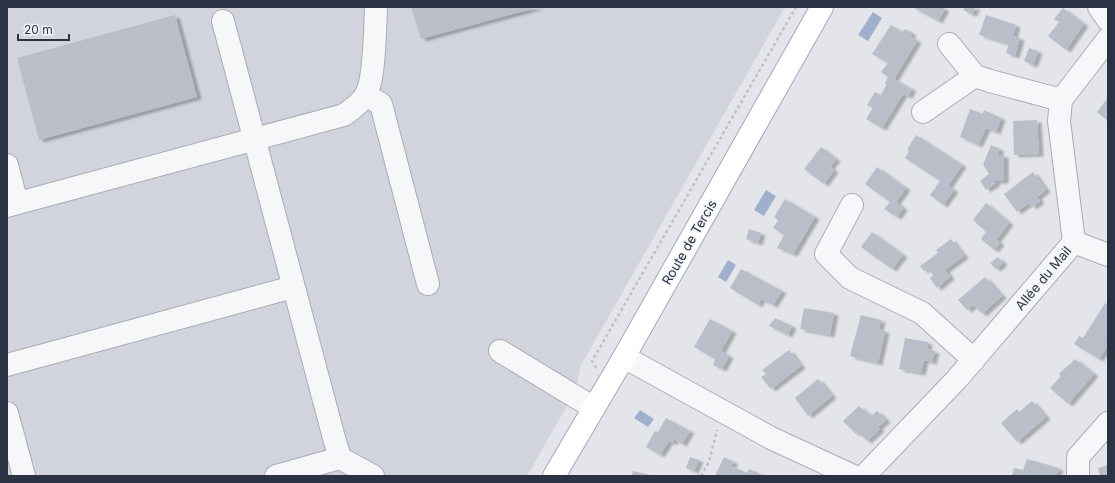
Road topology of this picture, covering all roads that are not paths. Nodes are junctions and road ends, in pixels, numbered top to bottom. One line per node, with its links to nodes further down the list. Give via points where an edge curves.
1 (376, 7): 9 (street, via 370,83)
2 (822, 7): 21 (main road, Route de Tercis)
3 (1099, 7): 4 (street)
4 (1108, 20)
5 (223, 21): 12 (street)
6 (1108, 39): 10 (street)
7 (950, 44): 8 (street)
8 (975, 76): 10 (street); 11 (street)
9 (366, 95): 12 (street, via 344,115); 18 (street, via 381,104)
10 (1061, 100): 16 (street, Allée du Mail, via 1059,121)
11 (923, 112)
12 (254, 138): 14 (street); 19 (street)
13 (7, 165): 14 (street)
14 (12, 204)
15 (852, 205): 22 (street, via 826,254 850,278 922,313)
16 (1074, 242): 17 (street); 22 (street, Allée du Mail)
17 (1108, 255)
18 (428, 284)
19 (293, 287): 23 (street); 27 (street)
20 (500, 351): 24 (street)
21 (624, 357): 24 (main road, Route de Tercis); 33 (street, via 771,438)
22 (974, 360): 34 (street, Allée du Mail)
23 (7, 365)
24 (594, 408): 32 (main road, Route de Tercis)
25 (7, 413): 29 (street)
26 (1108, 423): 28 (street)
27 (340, 458): 30 (street); 31 (street)
28 (1078, 467)
29 (24, 476)
30 (276, 476)
31 (373, 476)
32 (554, 476)
33 (853, 476)
34 (864, 476)

